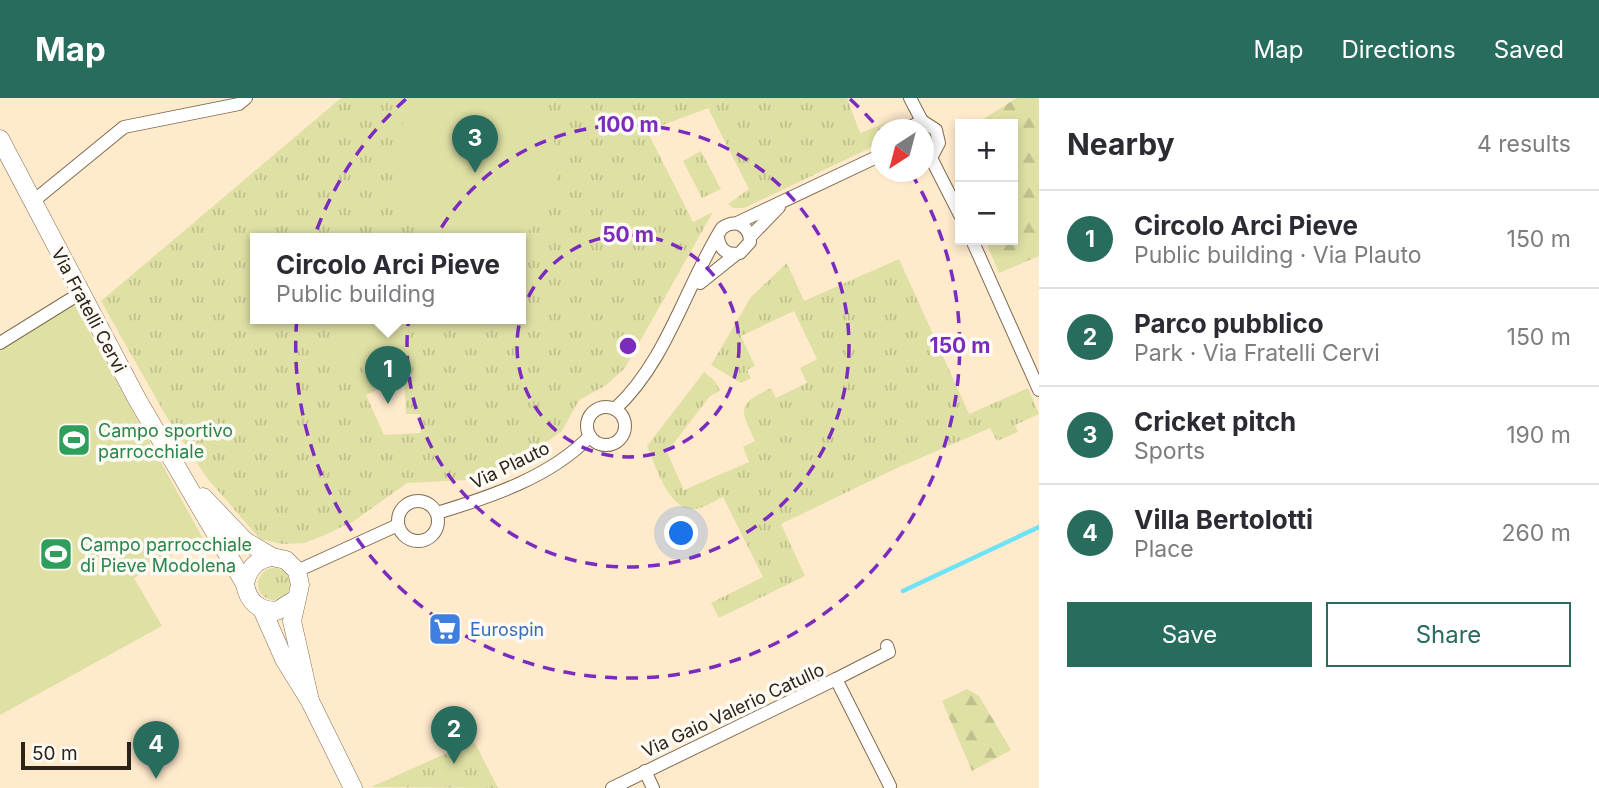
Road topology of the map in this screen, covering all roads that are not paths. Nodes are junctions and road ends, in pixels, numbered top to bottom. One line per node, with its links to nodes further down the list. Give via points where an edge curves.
1 (246, 98): 10 (street, via 239,104 124,127)
2 (910, 98): 3 (street)
3 (921, 119)
4 (934, 128): 6 (street, via 939,137)
5 (0, 139): 10 (main road, Via Fratelli Cervi)
6 (934, 146)
7 (871, 160): 9 (street, Via Plauto)
8 (934, 171): 11 (street)
9 (790, 198): 12 (street, Via Plauto); 14 (street, Via Plauto)
10 (31, 203): 17 (main road, Via Fratelli Cervi)
11 (955, 207)
12 (737, 223): 13 (street, Via Plauto, via 722,228); 14 (street)
13 (718, 237): 16 (street, via 721,248); 18 (street, Via Plauto)
14 (750, 237): 16 (street, Via Plauto, via 748,247)
15 (974, 245): 20 (street)
16 (735, 254): 18 (street, Via Plauto)
17 (79, 294): 19 (street); 23 (main road, Via Fratelli Cervi)
18 (688, 297): 21 (street, Via Plauto, via 634,392)
19 (0, 343)
20 (1039, 390)
21 (615, 409): 22 (street, Via Plauto, via 601,408 592,414 587,426); 22 (street, via 625,424 622,437 608,445)
22 (590, 436): 24 (street, Via Plauto, via 576,451 526,480)
23 (184, 478): 26 (main road, Via Fratelli Cervi, via 245,541); 28 (main road, Via Fratelli Cervi)
24 (437, 513): 25 (street, via 426,502 410,502 399,513); 25 (street, via 438,527 425,540 408,539)
25 (398, 525): 27 (street)
26 (272, 557): 27 (main road, Via Fratelli Cervi, via 286,560); 28 (main road, via 251,568)
27 (297, 571): 29 (main road, Via Fratelli Cervi)
28 (245, 584): 30 (main road, Via Fratelli Cervi, via 250,599)
29 (296, 599): 30 (main road, via 277,611); 33 (main road, Via Fratelli Cervi, via 292,621)
30 (262, 609): 33 (main road, Via Fratelli Cervi, via 284,659)
31 (887, 646): 32 (street, via 889,652)
32 (836, 679): 34 (street, Via Gaio Valerio Catullo); 35 (street, Via Gaio Valerio Catullo)
33 (310, 701): 36 (main road, Via Fratelli Cervi)
34 (645, 771): 37 (street, Via Gaio Valerio Catullo); 38 (street)
35 (890, 786)
36 (353, 788)
37 (612, 788)
38 (653, 788)

